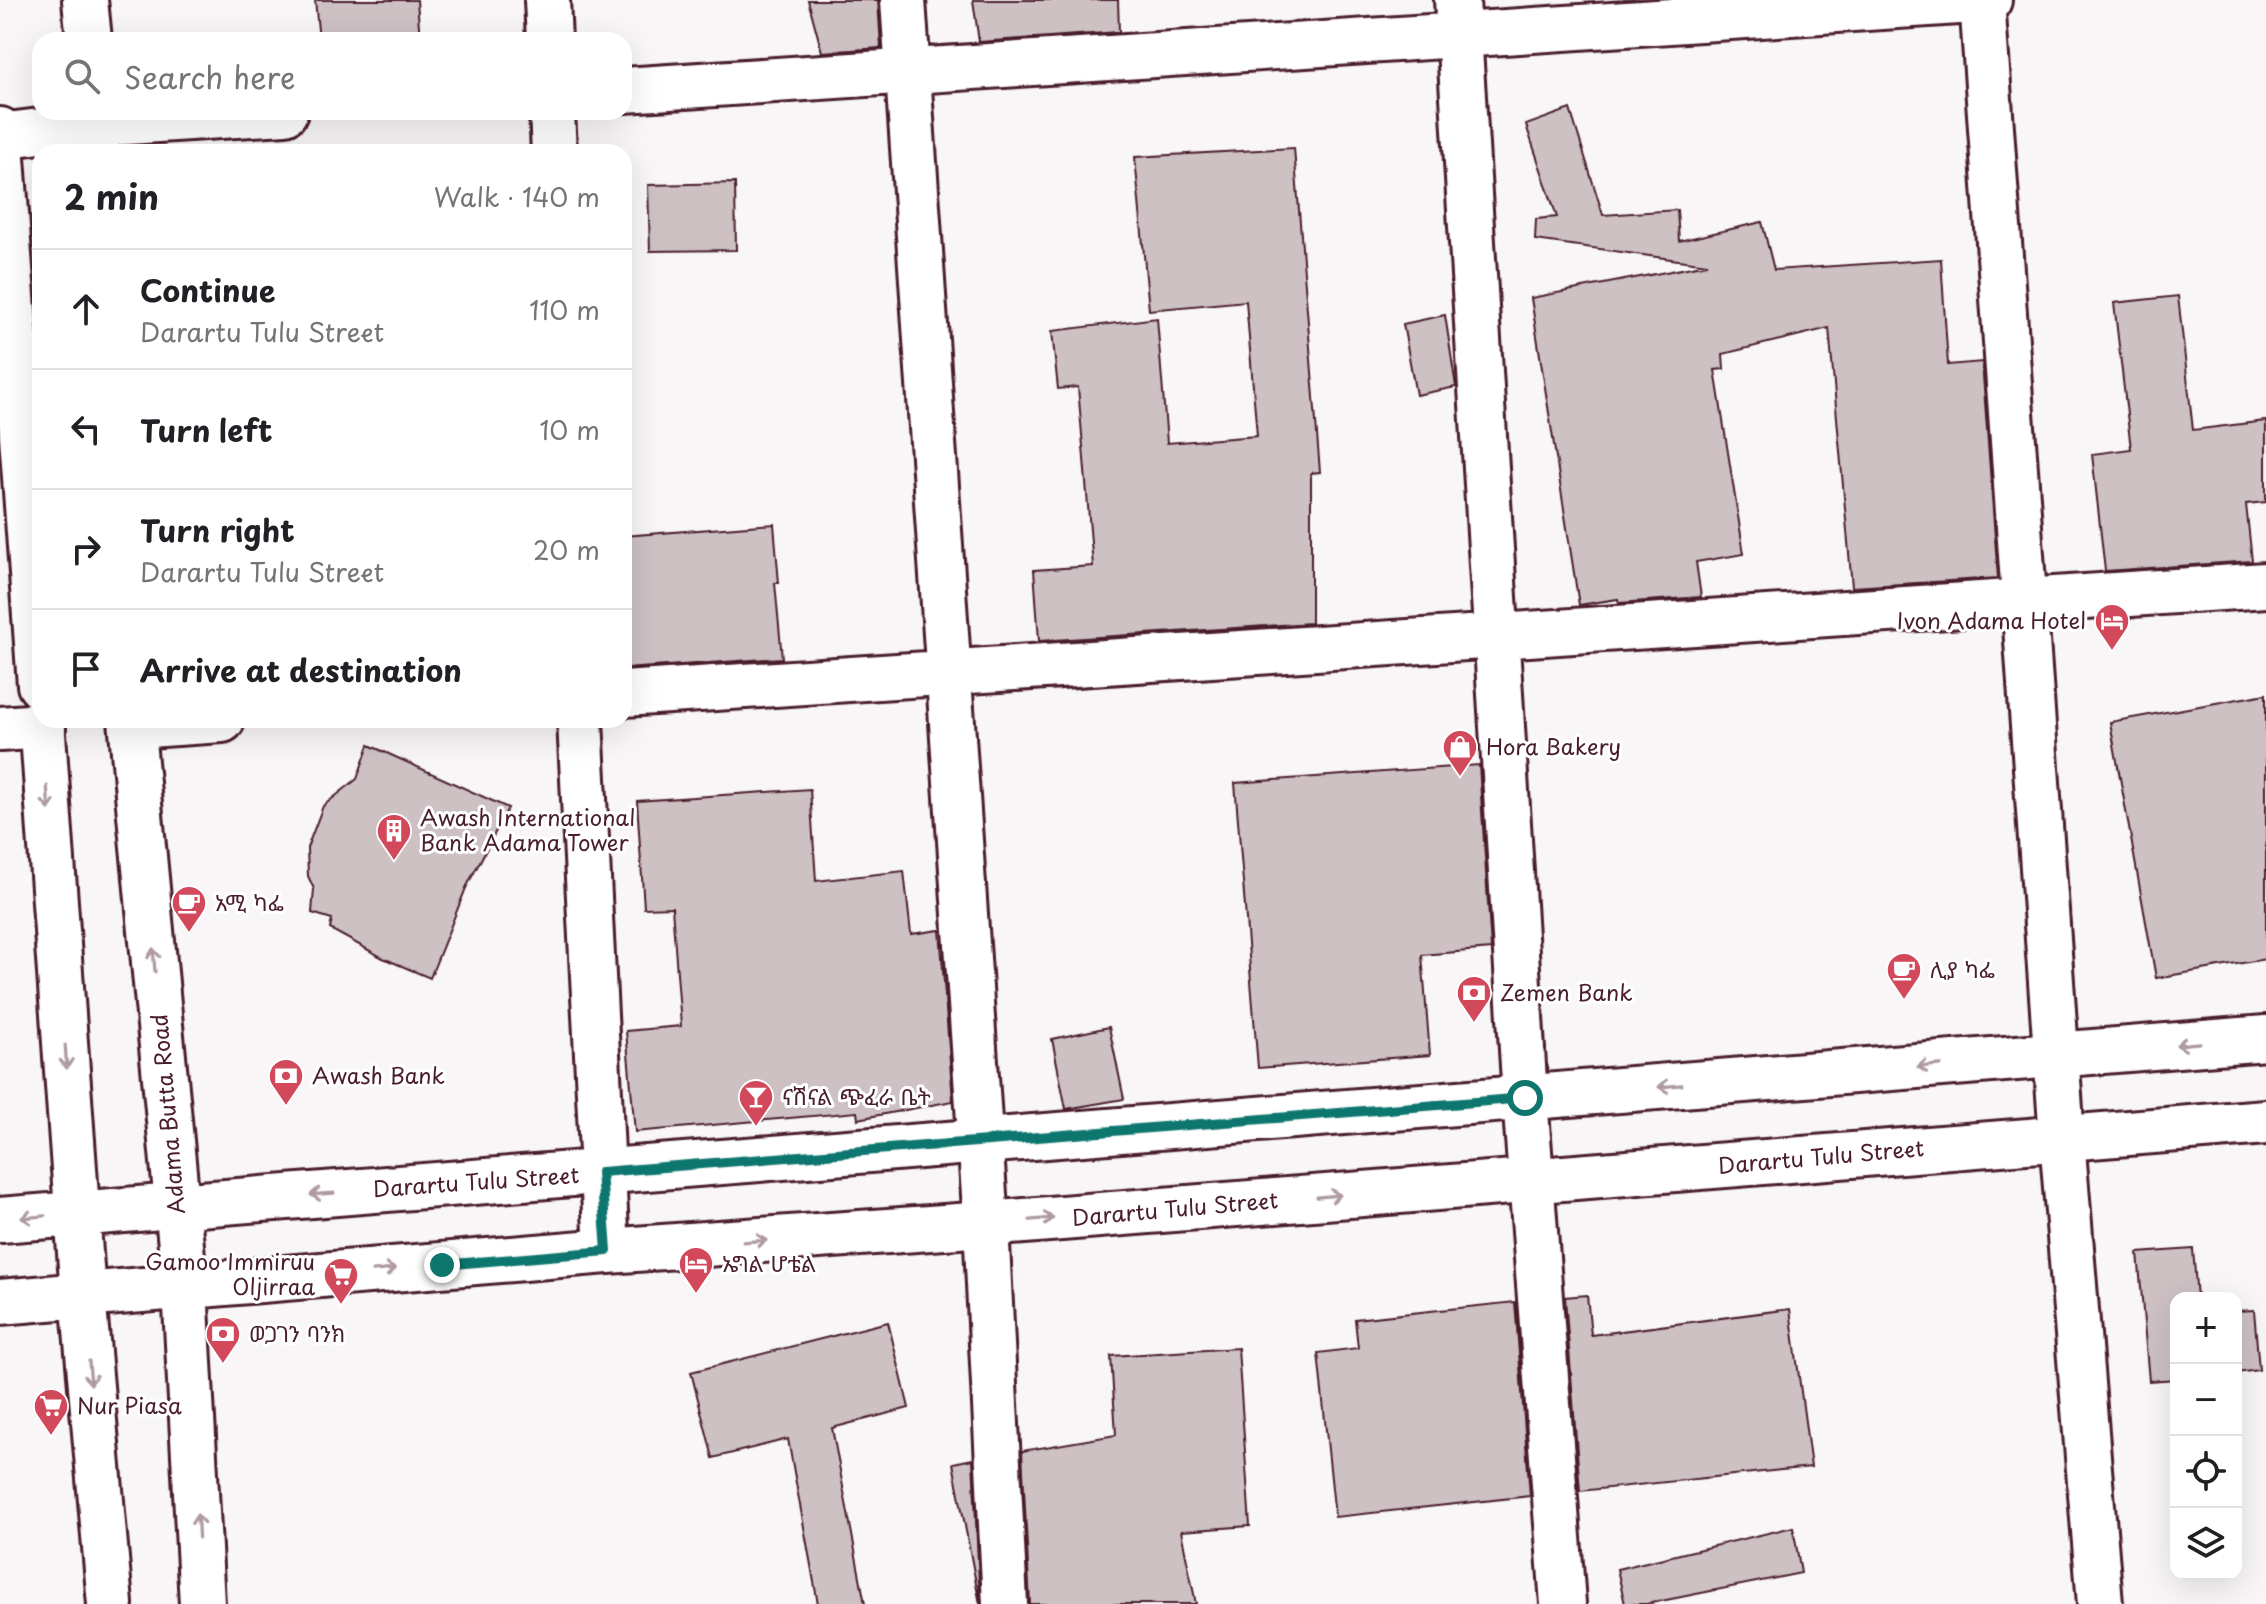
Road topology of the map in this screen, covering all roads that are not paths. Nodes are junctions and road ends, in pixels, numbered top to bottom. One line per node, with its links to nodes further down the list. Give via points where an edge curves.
1 (85, 0): 7 (street)
2 (547, 0): 8 (street)
3 (903, 0): 9 (street)
4 (1982, 0): 5 (street); 6 (street); 19 (street)
5 (1989, 0)
6 (1458, 17): 9 (street); 20 (street)
7 (88, 32)
8 (549, 32)
9 (908, 70): 10 (street); 21 (street)
10 (632, 89)
11 (196, 120): 13 (street)
12 (552, 120): 16 (street)
13 (96, 129): 15 (street)
14 (0, 130): 15 (street)
15 (0, 136): 17 (street)
16 (554, 144)
17 (32, 574)
18 (2266, 585): 19 (street)
19 (2024, 601): 20 (street); 29 (street)
20 (1497, 636): 21 (street); 30 (street)
21 (949, 672): 22 (street); 33 (street)
22 (632, 693)
23 (32, 715): 27 (street)
24 (43, 728): 37 (street, one-way to 37)
25 (132, 728): 36 (street, Adama Butta Road, one-way to 25)
26 (580, 728): 34 (street)
27 (0, 729)
28 (2266, 1038): 29 (street, Darartu Tulu Street, one-way to 29)
29 (2056, 1056): 30 (street, Darartu Tulu Street, one-way to 30); 32 (street)
30 (1525, 1098): 33 (street, Darartu Tulu Street); 35 (street)
31 (2266, 1122): 32 (street, Darartu Tulu Street)
32 (2062, 1138): 35 (street, Darartu Tulu Street); 48 (street)
33 (980, 1142): 34 (street, Darartu Tulu Street); 39 (street)
34 (601, 1172): 36 (street, Darartu Tulu Street, one-way to 36); 40 (street)
35 (1531, 1180): 39 (street, Darartu Tulu Street, one-way to 35); 47 (street)
36 (177, 1206): 37 (street, Darartu Tulu Street); 41 (street, Adama Butta Road)
37 (77, 1213): 38 (street, Darartu Tulu Street, one-way to 38); 42 (street)
38 (0, 1220)
39 (986, 1224): 40 (street, Darartu Tulu Street, one-way to 39); 46 (street)
40 (607, 1251): 41 (street, Darartu Tulu Street, one-way to 40)
41 (185, 1288): 42 (street, Darartu Tulu Street); 45 (street, Adama Butta Road, one-way to 41)
42 (83, 1295): 43 (street, Darartu Tulu Street); 44 (street, one-way to 44)
43 (0, 1302)
44 (110, 1604)
45 (202, 1604)
46 (1005, 1604)
47 (1563, 1604)
48 (2100, 1604)

